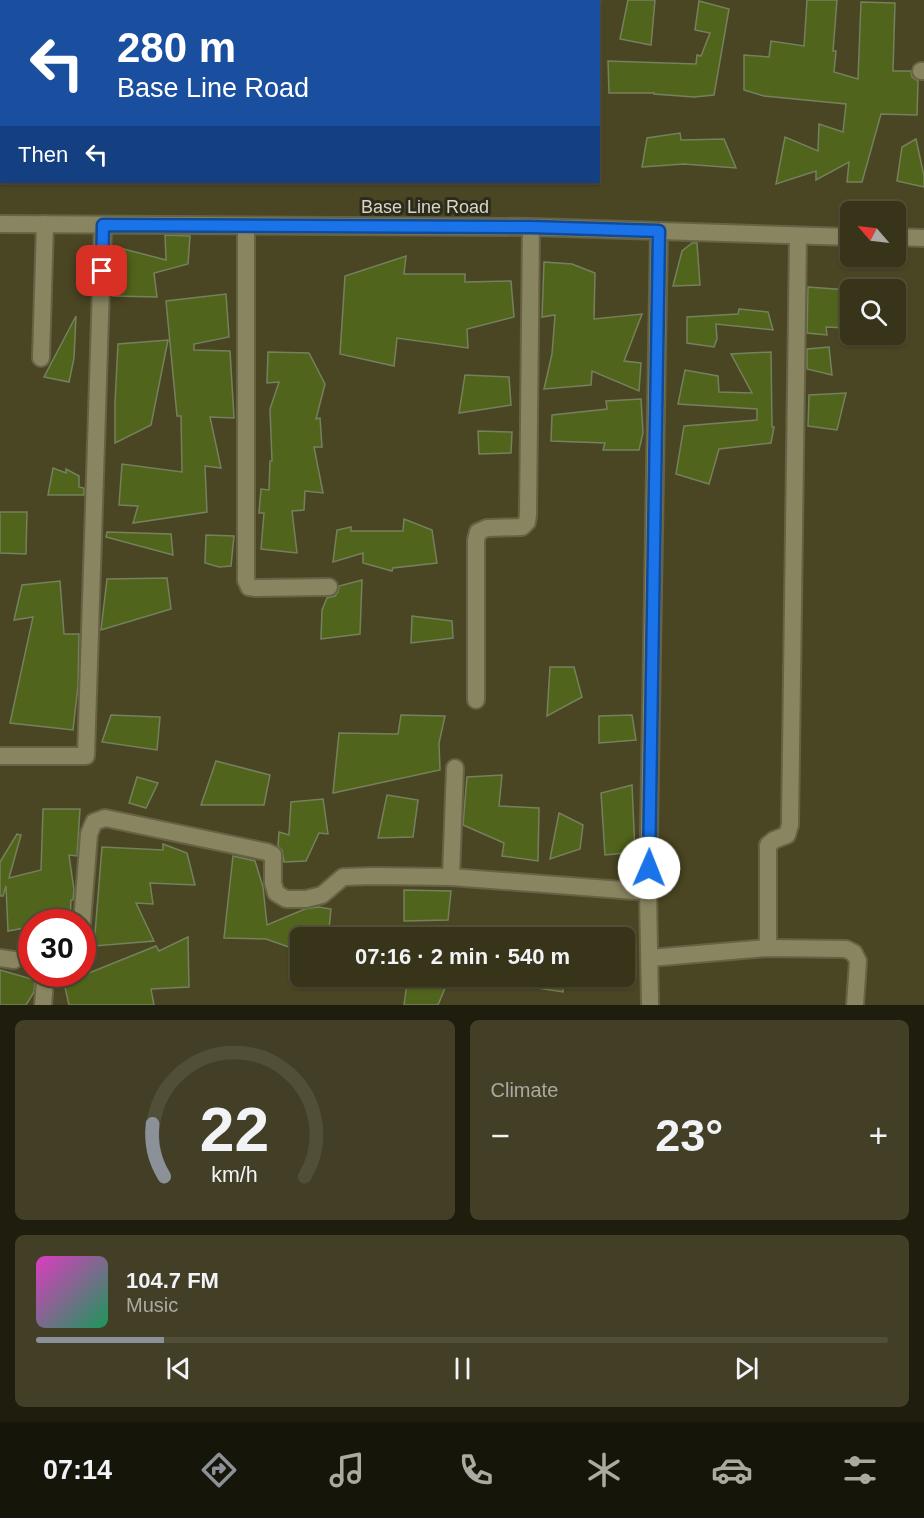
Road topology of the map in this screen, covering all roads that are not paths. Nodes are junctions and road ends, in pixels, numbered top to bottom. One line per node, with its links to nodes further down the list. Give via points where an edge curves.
1 (0, 224): 2 (street, Base Line Road)
2 (45, 224): 3 (street, Base Line Road); 11 (street)
3 (103, 225): 4 (street, Base Line Road); 14 (street, via 86,756)
4 (246, 226): 5 (street, Base Line Road); 12 (street, via 246,580 249,587 256,588)
5 (531, 227): 6 (street, Base Line Road); 13 (street, via 528,515 522,527 478,532)
6 (659, 231): 7 (street, Base Line Road); 17 (street)
7 (798, 236): 8 (street, Base Line Road); 19 (street, via 790,825 787,836 768,845)
8 (840, 237)
9 (906, 237): 10 (street)
10 (924, 237)
11 (40, 358)
12 (329, 587)
13 (476, 700)
14 (0, 756)
15 (455, 768): 16 (street)
16 (451, 877): 17 (street); 18 (street, via 343,877 322,895 286,899 276,893 273,855 267,852 105,818 94,822 88,834)
17 (648, 892): 20 (street)
18 (83, 909)
19 (768, 948): 20 (street); 24 (street, via 846,949 854,953 858,961)
20 (650, 958): 23 (street)
21 (44, 987): 22 (street)
22 (43, 1005)
23 (650, 1005)
24 (855, 1005)

